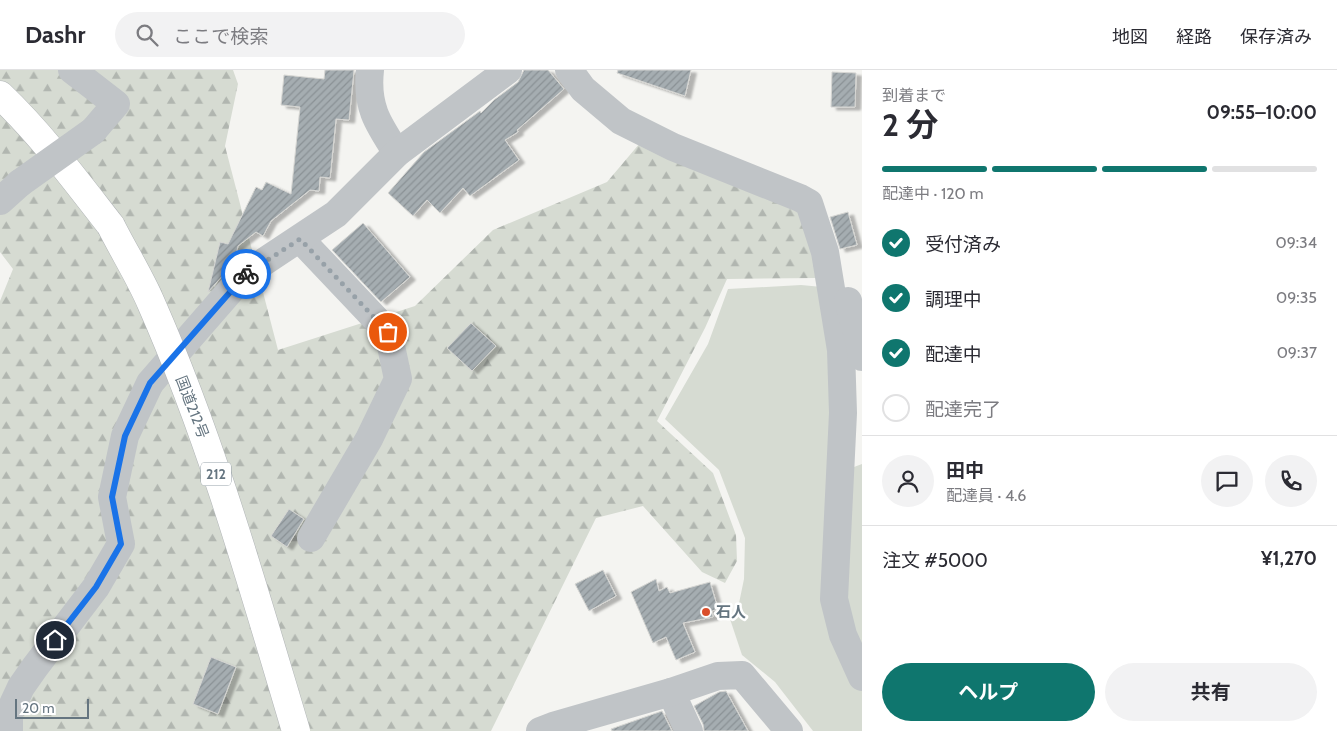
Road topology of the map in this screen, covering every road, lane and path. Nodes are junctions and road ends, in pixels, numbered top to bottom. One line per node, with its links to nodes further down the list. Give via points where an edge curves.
1 (72, 70): 7 (street, bridge, via 116,104 93,131)
2 (370, 70): 6 (street, via 369,98 377,123)
3 (569, 70): 9 (street, via 583,89 621,121 672,146 809,203)
4 (498, 73): 6 (street)
5 (0, 95): 15 (highway, 国道212号 / 212, bridge, via 60,160 111,226 151,302 242,548)
6 (397, 153): 8 (street, via 336,214)
7 (0, 201)
8 (300, 239): 11 (street, via 388,332 398,378 369,439); 14 (street, via 244,275 150,383 125,436 112,497 121,544 96,587 21,687 9,713)
9 (825, 252): 10 (street, via 830,253 838,265); 12 (street, via 841,350 834,599 843,635)
10 (862, 356)
11 (312, 538)
12 (862, 677)
13 (671, 692): 16 (street); 17 (street); 18 (street, via 718,676 742,675)
14 (9, 731)
15 (296, 731)
16 (540, 731)
17 (688, 731)
18 (789, 731)

